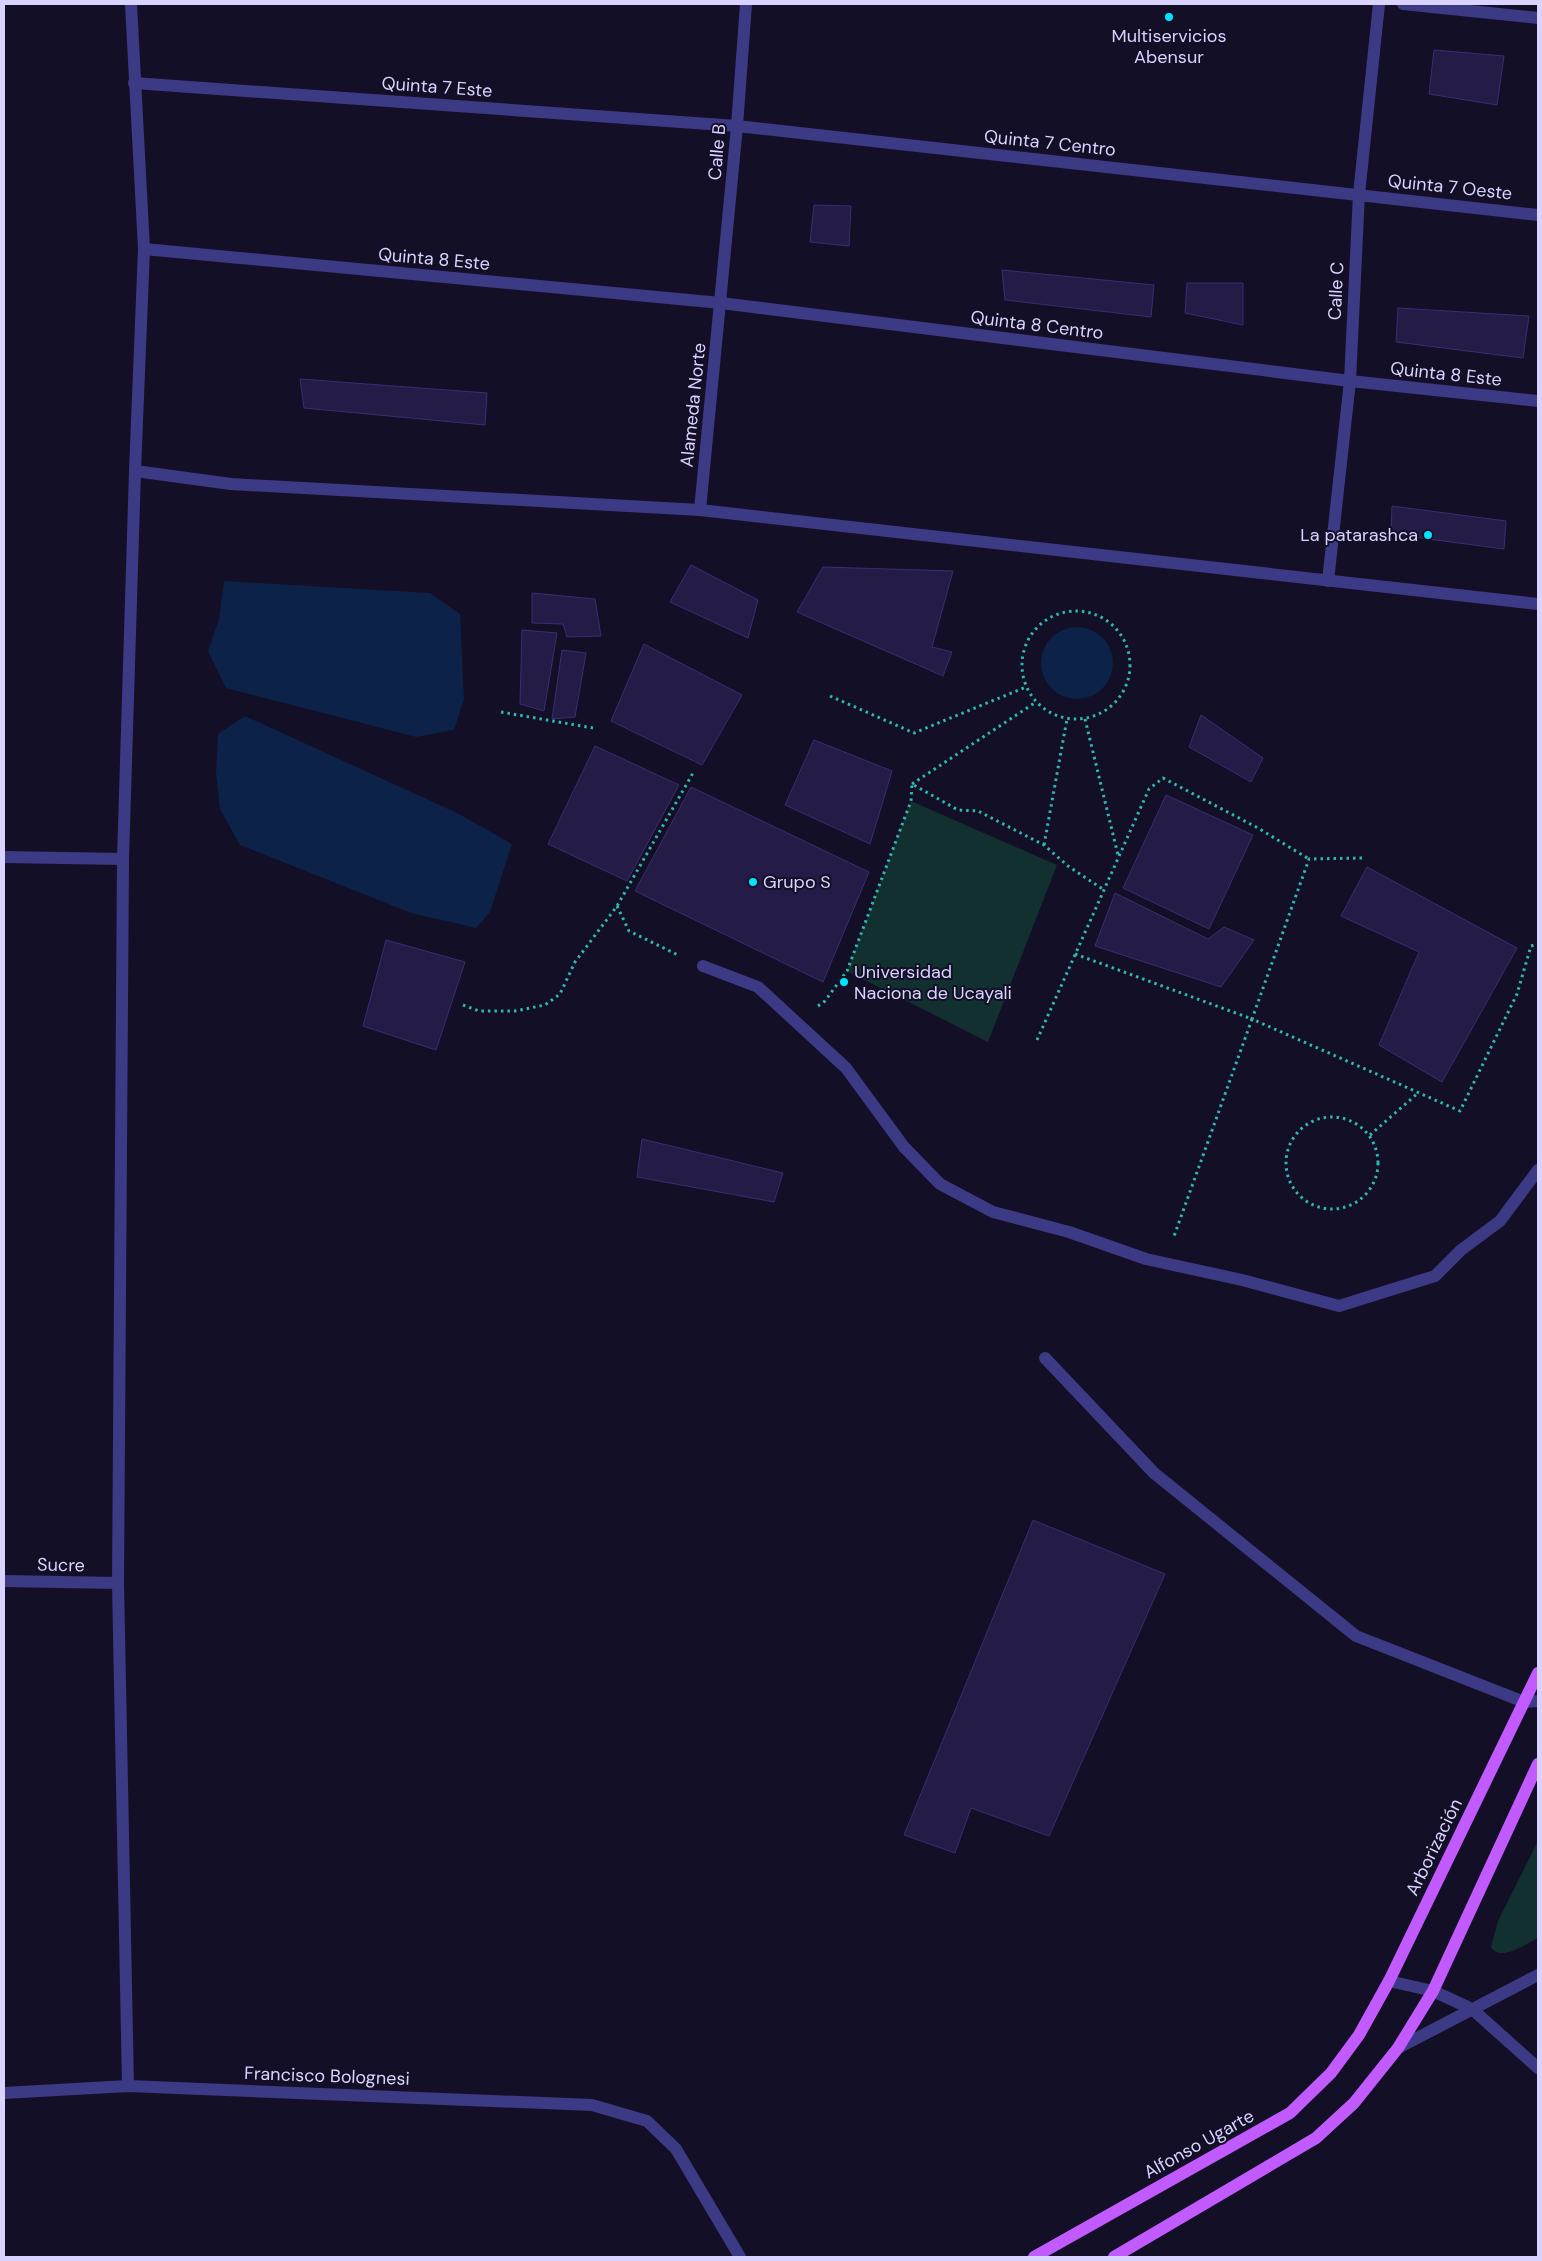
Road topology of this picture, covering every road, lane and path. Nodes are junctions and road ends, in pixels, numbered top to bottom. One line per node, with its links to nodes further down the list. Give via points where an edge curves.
1 (131, 4): 7 (street)
2 (746, 4): 8 (street, Calle B)
3 (1379, 4): 9 (street, Calle C)
4 (1404, 4): 5 (street)
5 (1440, 6): 6 (street)
6 (1538, 18)
7 (134, 83): 8 (street, Quinta 7 Este); 11 (street)
8 (737, 126): 9 (street, Quinta 7 Centro); 12 (street, Calle B)
9 (1359, 194): 10 (street, Quinta 7 Oeste); 13 (street, Calle C)
10 (1538, 215)
11 (144, 249): 12 (street, Quinta 8 Este); 15 (street)
12 (720, 303): 13 (street, Quinta 8 Centro); 16 (street, Alameda Norte)
13 (1350, 381): 14 (street, Quinta 8 Este); 17 (street, Calle C)
14 (1538, 401)
15 (135, 471): 16 (street, via 231,484); 32 (street)
16 (700, 510): 17 (street)
17 (1328, 581): 18 (street)
18 (1538, 604)
19 (1026, 687): 20 (path, via 914,733); 21 (path); 24 (path, via 1023,651 1030,635 1059,613 1094,614 1109,622 1122,635 1129,652 1130,669 1126,686 1116,702 1102,713)
20 (830, 696)
21 (1036, 702): 23 (path, via 1050,713); 27 (path)
22 (501, 712): 25 (path)
23 (1067, 719): 24 (path); 28 (path)
24 (1086, 719): 29 (path)
25 (593, 728)
26 (693, 773): 35 (path)
27 (912, 784): 28 (path, via 958,810 978,811); 41 (path, via 911,801 847,971 825,1001)
28 (1044, 845): 34 (path)
29 (1118, 856): 33 (path, via 1148,789 1163,778); 34 (path)
30 (4, 857): 32 (street)
31 (1362, 858): 33 (path)
32 (123, 859): 49 (street)
33 (1309, 859): 40 (path)
34 (1104, 890): 37 (path)
35 (617, 906): 38 (path, via 629,931 661,949); 39 (path, via 575,962 560,994 545,1005 515,1011 479,1011)
36 (1538, 944): 43 (path, via 1532,946 1517,994 1460,1111)
37 (1075, 954): 40 (path); 42 (path)
38 (703, 966): 41 (street, via 758,987)
39 (463, 1004)
40 (1252, 1019): 43 (path); 46 (path)
41 (795, 1022): 46 (street, via 846,1068 904,1147 940,1184 993,1212)
42 (1037, 1040)
43 (1418, 1093): 44 (path)
44 (1370, 1134): 44 (path, via 1377,1148 1377,1178 1370,1191 1358,1202 1344,1208 1329,1209 1301,1198 1291,1186 1286,1171 1286,1155 1300,1128 1313,1120 1344,1117)
45 (1538, 1170): 46 (street, via 1500,1221 1461,1250 1434,1276 1339,1306)
46 (1165, 1263)
47 (1045, 1358): 52 (street, via 1154,1473 1356,1636)
48 (4, 1581): 49 (street, Sucre)
49 (118, 1583): 61 (street)
50 (1538, 1673): 52 (main road, Arborización)
51 (1538, 1701): 52 (street)
52 (1524, 1702): 55 (main road, Arborización)
53 (1538, 1764): 56 (main road)
54 (1538, 1974): 57 (street)
55 (1389, 1981): 56 (street); 58 (main road, Arborización)
56 (1433, 1991): 57 (street); 59 (main road)
57 (1472, 2009): 59 (street); 60 (street)
58 (1359, 2035): 64 (main road, Alfonso Ugarte, via 1331,2073 1290,2113)
59 (1398, 2048): 65 (main road, via 1354,2103 1316,2138)
60 (1538, 2068)
61 (128, 2086): 62 (street, Francisco Bolognesi); 63 (street, Francisco Bolognesi, via 592,2105 647,2121 676,2149)
62 (4, 2093)
63 (740, 2257)
64 (1034, 2257)
65 (1114, 2257)

